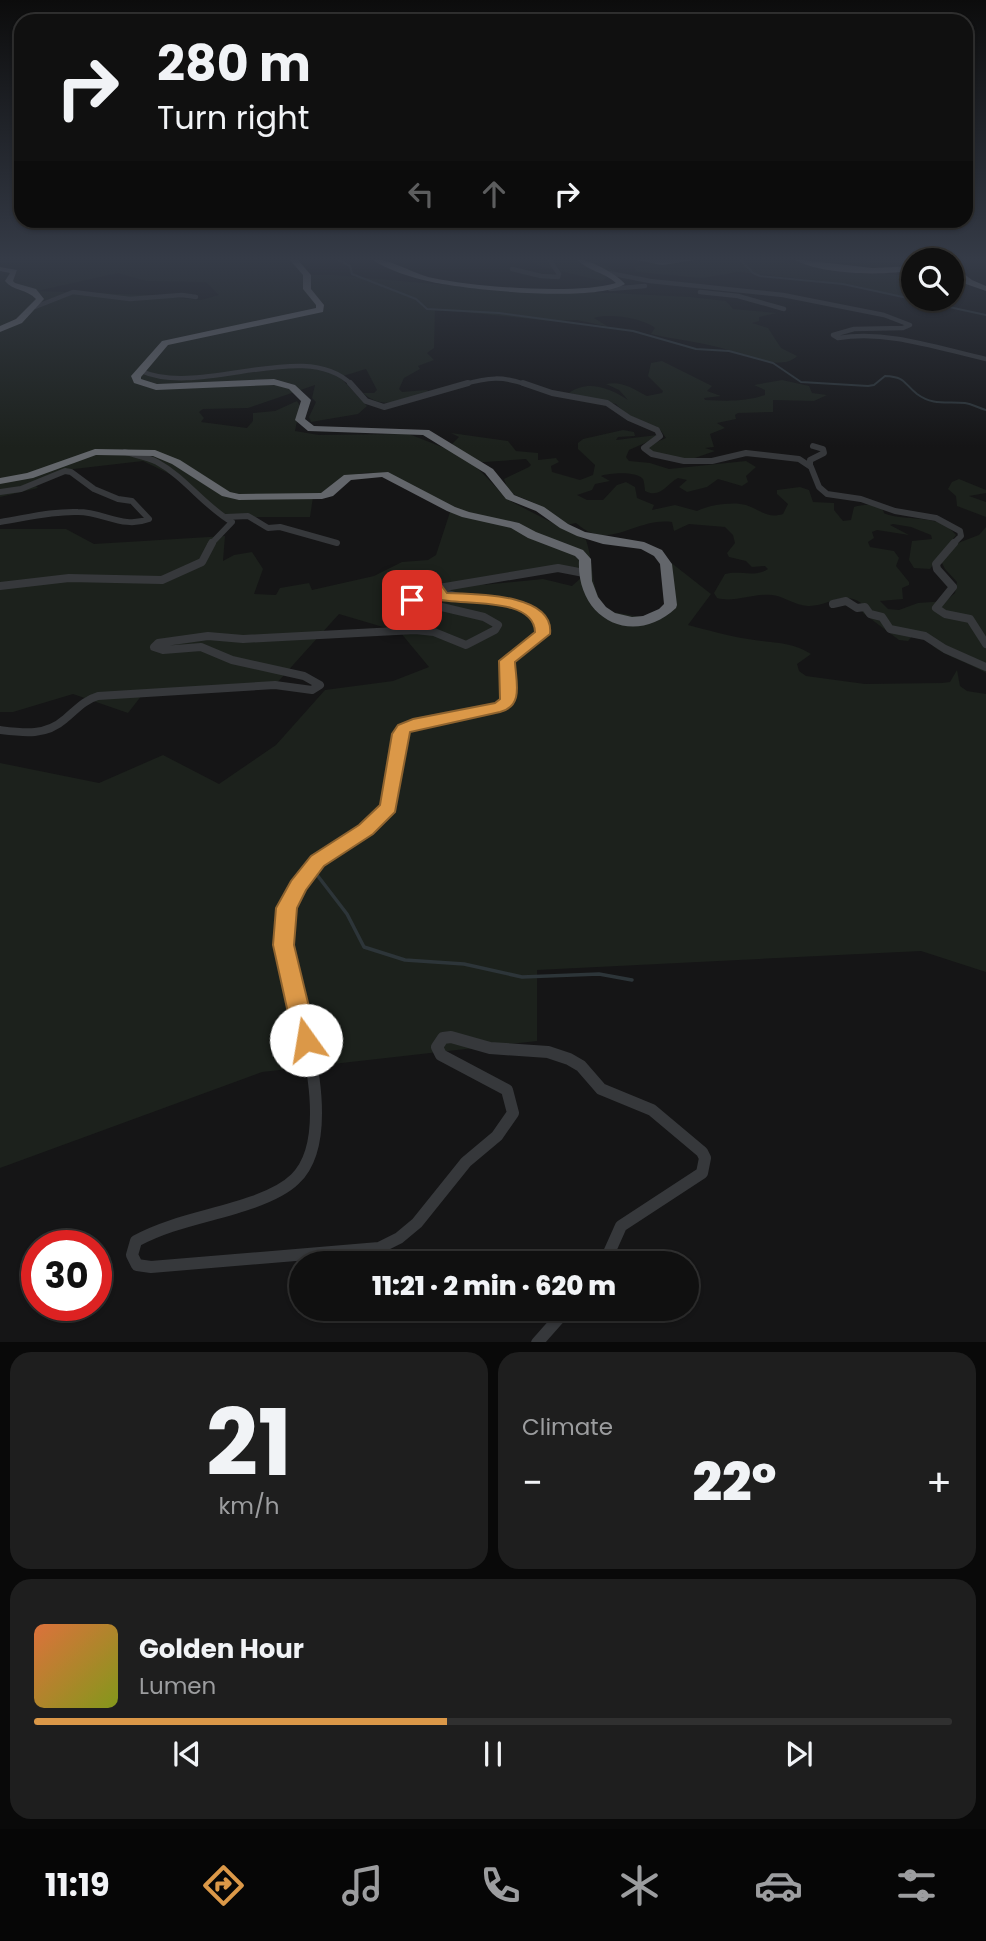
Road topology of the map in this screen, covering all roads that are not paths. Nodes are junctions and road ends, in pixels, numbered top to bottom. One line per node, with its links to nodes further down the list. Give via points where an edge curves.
1 (18, 322): 4 (highway)
2 (264, 322): 6 (highway, via 170,341 156,350)
3 (898, 322): 5 (street, via 910,326 854,329 833,335 878,335)
4 (0, 329)
5 (986, 356)
6 (141, 371): 9 (street, via 172,378 303,367 339,374 369,405 380,407 503,376 552,393 613,405 657,430 660,436 644,448 660,457 709,461 753,454 791,457); 15 (highway, via 137,381 156,387 284,383 306,400 300,420 312,429 425,432 489,471 510,498 540,509 564,526 658,552 666,564 671,605 660,616 645,620 611,616 595,604)
7 (813, 446): 9 (street, via 824,453 810,460)
8 (122, 451): 10 (highway, via 95,452 29,476); 12 (street, via 156,461); 15 (highway, via 162,454 226,494 239,497 322,496 348,477 367,473 391,476 458,512 515,525 567,546 584,559)
9 (810, 465): 19 (street, via 827,494 936,518 960,531 961,536 936,564 953,587 936,608 946,616 970,619)
10 (0, 481)
11 (0, 492): 13 (street, via 71,471 94,489 132,501 149,519 132,523 90,512 66,512)
12 (226, 517): 14 (street, via 248,516 268,528 280,527); 16 (street, via 232,522 209,545 202,562 162,580 69,578)
13 (0, 522)
14 (337, 543)
15 (584, 573): 17 (street, via 558,568)
16 (0, 586)
17 (436, 588): 21 (street, via 409,593 408,597 484,617 498,628 466,645 415,630 243,639 208,636 162,642 156,649 205,648 320,685 312,690 275,685 98,696 52,728 28,733); 24 (street, via 441,596 531,609 543,630 507,661 509,698 500,707 404,729 389,807 366,829 317,861 287,908 283,945 318,1108 307,1161 296,1180 274,1193 247,1207 160,1227 136,1241 132,1255 136,1265 151,1267)
18 (833, 604): 20 (street, via 846,601 865,607 890,629 925,636)
19 (986, 644)
20 (986, 667)
21 (0, 730)
22 (343, 1251): 23 (street, via 379,1248 399,1238 417,1223 466,1162 497,1136 513,1113 507,1090 441,1055 438,1041 451,1037 569,1059 601,1089 652,1110 702,1152 702,1173 621,1226)
23 (610, 1251)
24 (289, 1256)
25 (556, 1321): 26 (street)
26 (537, 1342)

